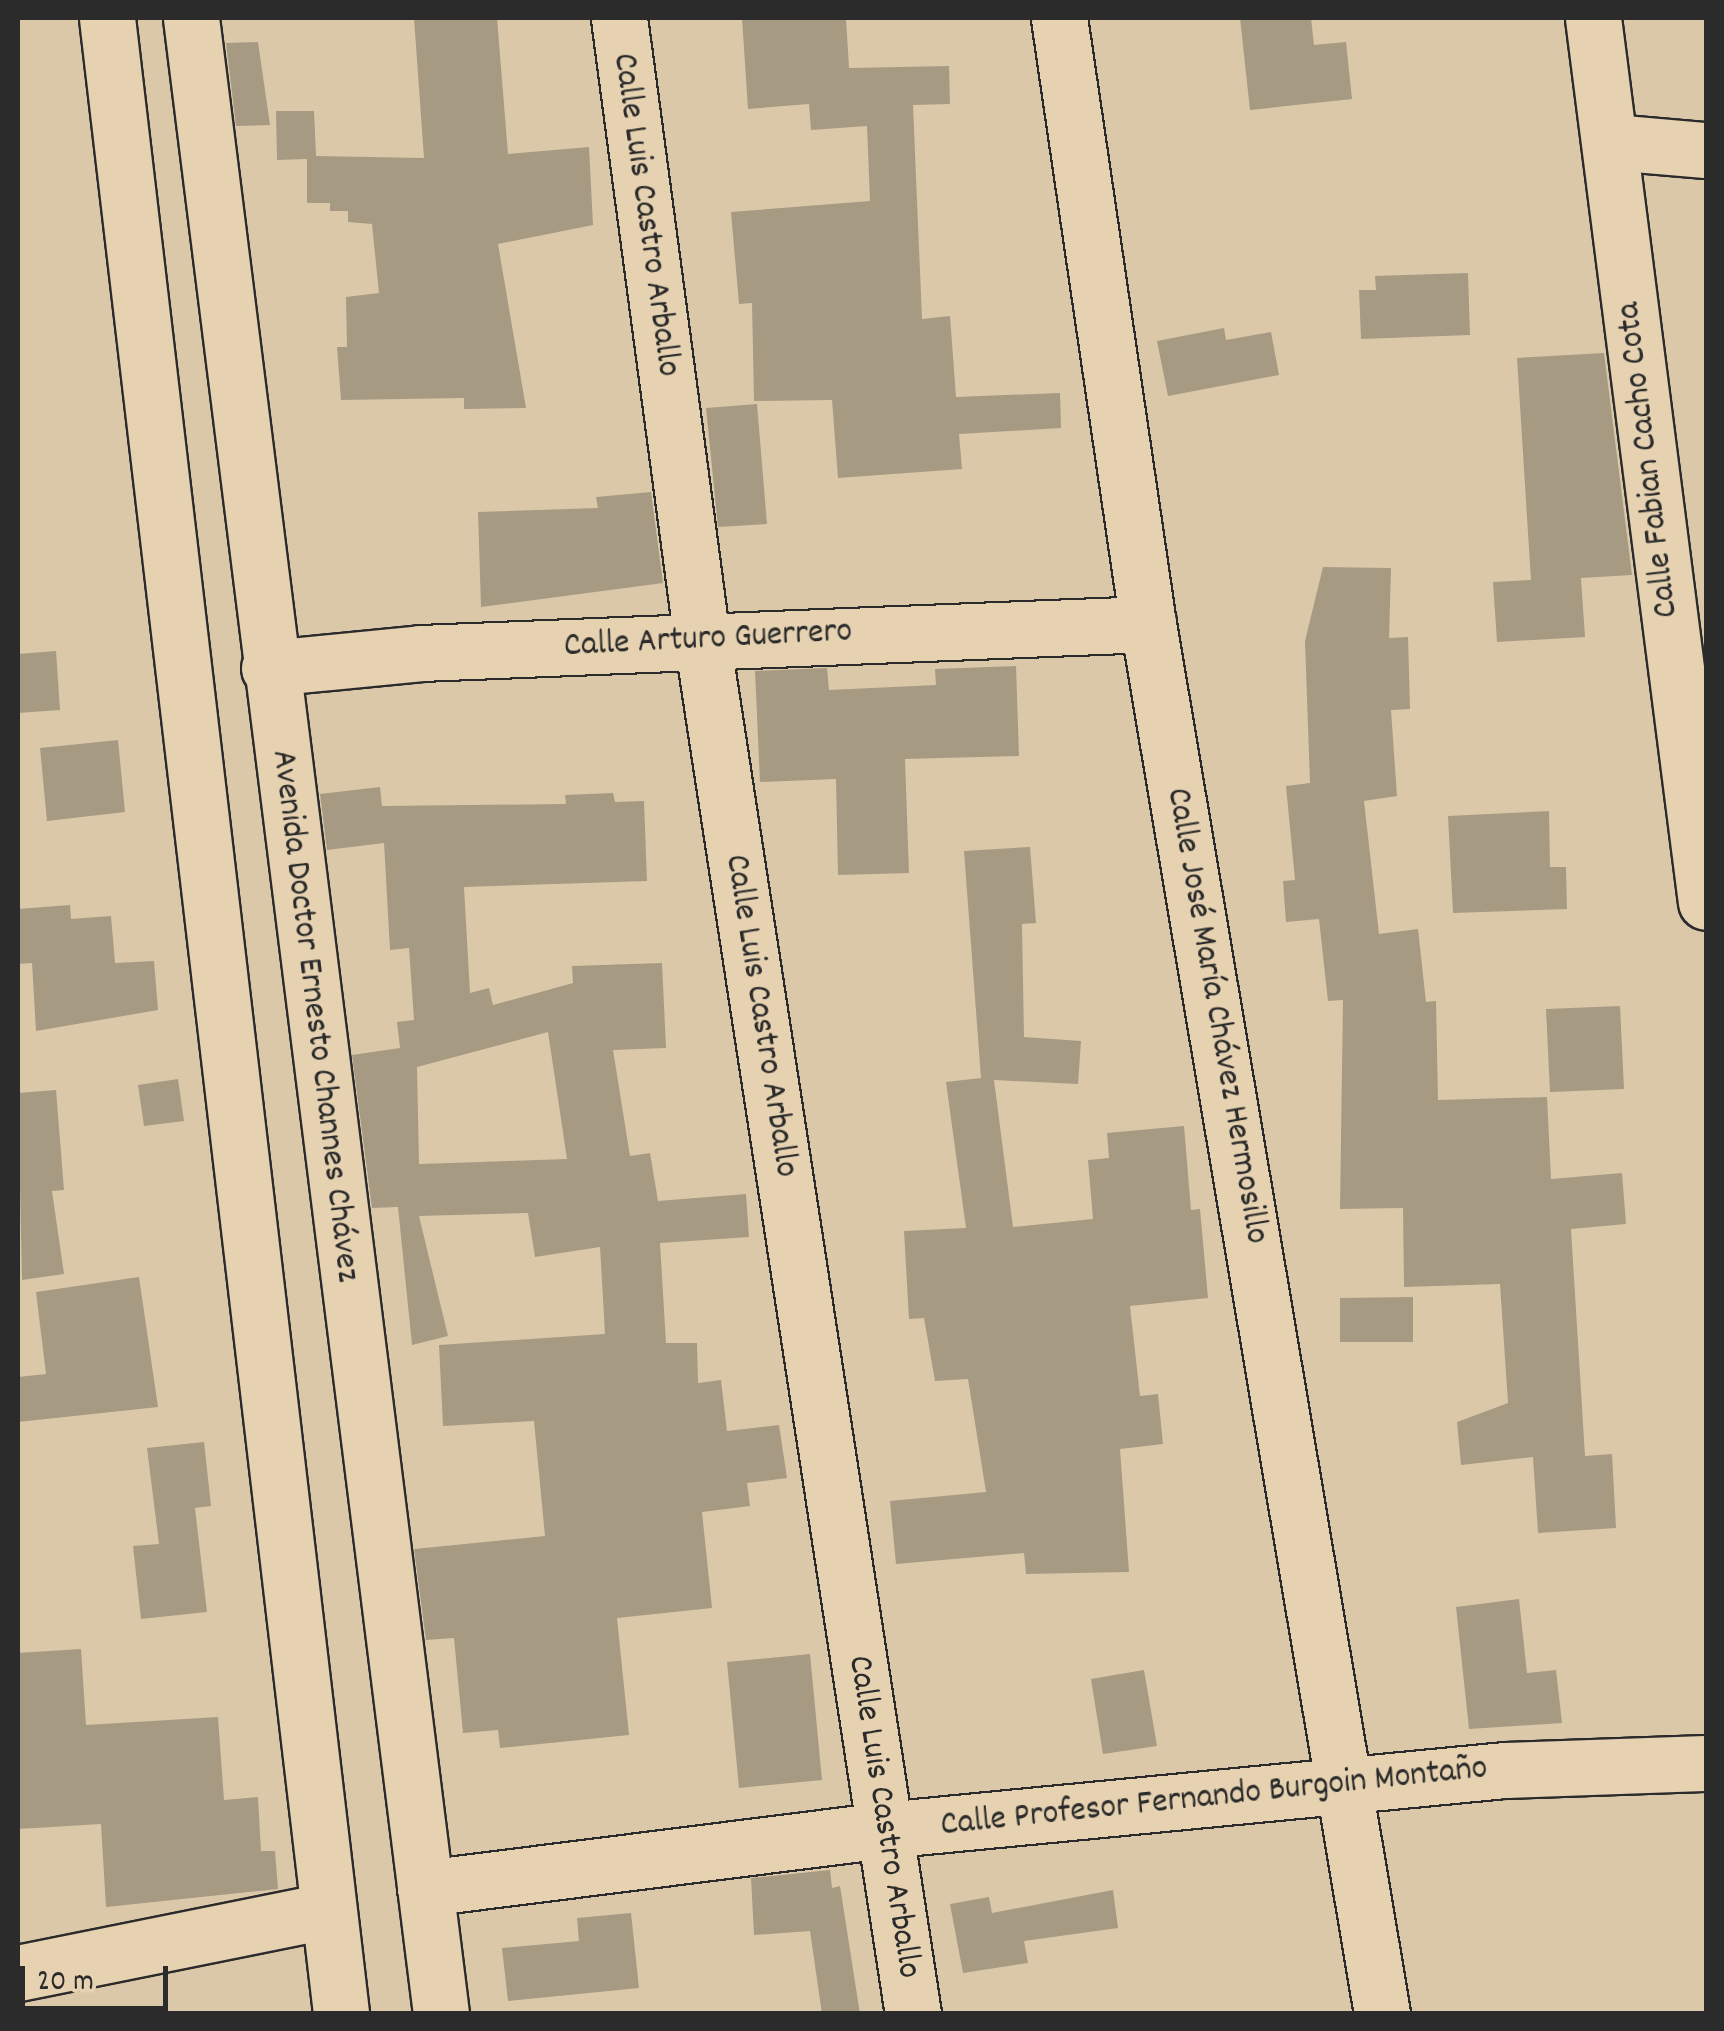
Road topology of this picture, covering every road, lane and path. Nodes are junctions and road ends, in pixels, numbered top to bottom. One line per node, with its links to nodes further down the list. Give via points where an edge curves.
1 (107, 18): 17 (street)
2 (191, 18): 11 (street, Avenida Doctor Ernesto Channes Chávez)
3 (619, 18): 10 (street, Calle Luis Castro Arballo)
4 (1059, 18): 8 (street, Calle José María Chávez Hermosillo)
5 (1592, 18): 6 (street, Calle Fabian Cacho Cota)
6 (1612, 142): 7 (street); 9 (street, Calle Fabian Cacho Cota)
7 (1706, 150)
8 (1148, 624): 10 (street, Calle Arturo Guerrero); 14 (street, Calle José María Chávez Hermosillo)
9 (1689, 639): 12 (street, Calle Fabian Cacho Cota)
10 (702, 640): 11 (street, Calle Arturo Guerrero); 15 (street, Calle Luis Castro Arballo)
11 (269, 668): 16 (street, Avenida Doctor Ernesto Channes Chávez)
12 (1706, 902)
13 (1706, 1763): 14 (street, Calle Profesor Fernando Burgoin Montaño)
14 (1348, 1786): 15 (street, Calle Profesor Fernando Burgoin Montaño); 22 (street, Calle José María Chávez Hermosillo)
15 (884, 1830): 16 (street, Calle Profesor Fernando Burgoin Montaño); 21 (street, Calle Luis Castro Arballo)
16 (425, 1888): 20 (street, Avenida Doctor Ernesto Channes Chávez)
17 (326, 1911): 18 (street); 19 (street)
18 (18, 1973)
19 (340, 2014)
20 (442, 2014)
21 (913, 2014)
22 (1382, 2014)

